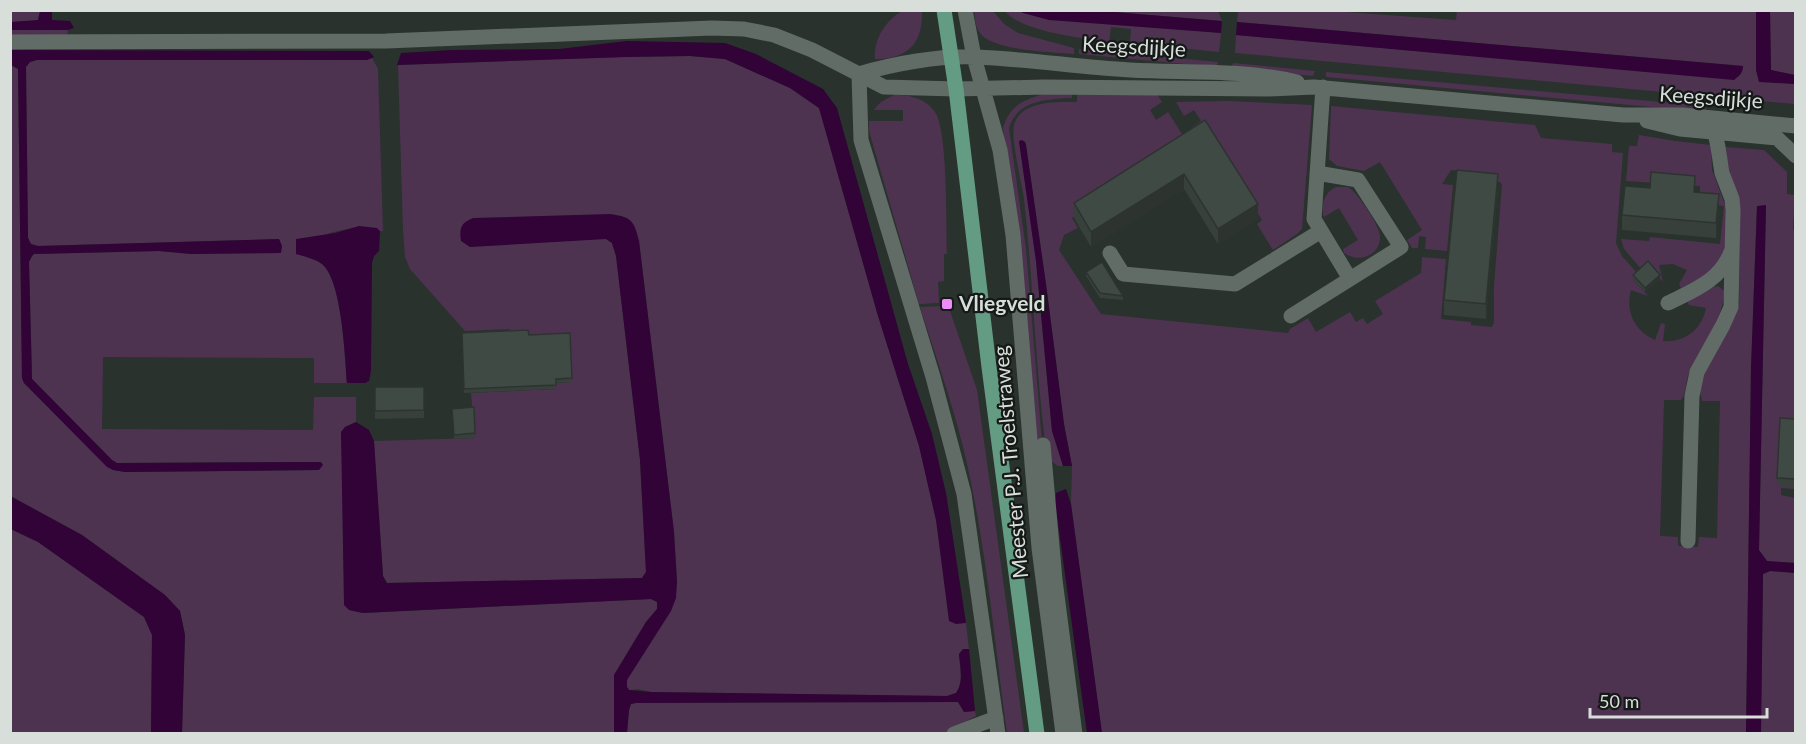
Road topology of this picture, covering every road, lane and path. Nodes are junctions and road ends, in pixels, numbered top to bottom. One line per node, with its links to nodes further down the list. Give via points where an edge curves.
1 (944, 10): 5 (main road, Meester P.J. Troelstraweg)
2 (965, 10): 4 (street, Meester P.J. Troelstraweg)
3 (10, 42): 6 (street, Keegsdijkje, via 386,41 733,28 774,35)
4 (974, 57): 5 (street, Keegsdijkje); 7 (street, Keegsdijkje, via 1273,77); 9 (street, Meester P.J. Troelstraweg)
5 (951, 58): 6 (street, Keegsdijkje, via 886,66); 8 (main road, Meester P.J. Troelstraweg)
6 (859, 74): 8 (street, Keegsdijkje, via 884,87); 23 (street, via 861,140 964,494)
7 (1319, 87): 9 (street, Keegsdijkje); 10 (street, Keegsdijkje, via 1623,115 1682,115); 14 (street)
8 (956, 89): 9 (street, Keegsdijkje); 26 (main road, Meester P.J. Troelstraweg)
9 (983, 89): 27 (street, Meester P.J. Troelstraweg, via 1000,150 1013,235 1039,548)
10 (1713, 125): 11 (street, Keegsdijkje); 12 (street, Keegsdijkje, via 1777,138); 16 (street, via 1722,173 1732,199)
11 (1796, 126)
12 (1790, 145): 13 (street, Keegsdijkje)
13 (1796, 156)
14 (1317, 173): 15 (street, via 1314,219); 18 (street, via 1358,180 1401,247)
15 (1321, 231): 17 (street, via 1235,284 1123,273); 18 (street)
16 (1732, 246): 19 (street, via 1714,278); 22 (street, via 1731,307 1700,364 1693,388)
17 (1110, 253)
18 (1350, 279): 20 (street)
19 (1668, 303)
20 (1291, 316)
21 (1044, 445): 28 (street, Meester P.J. Troelstraweg, via 1055,579)
22 (1688, 541)
23 (996, 718): 24 (street); 25 (street)
24 (954, 734)
25 (998, 734)
26 (1037, 734)
27 (1063, 734)
28 (1075, 734)

